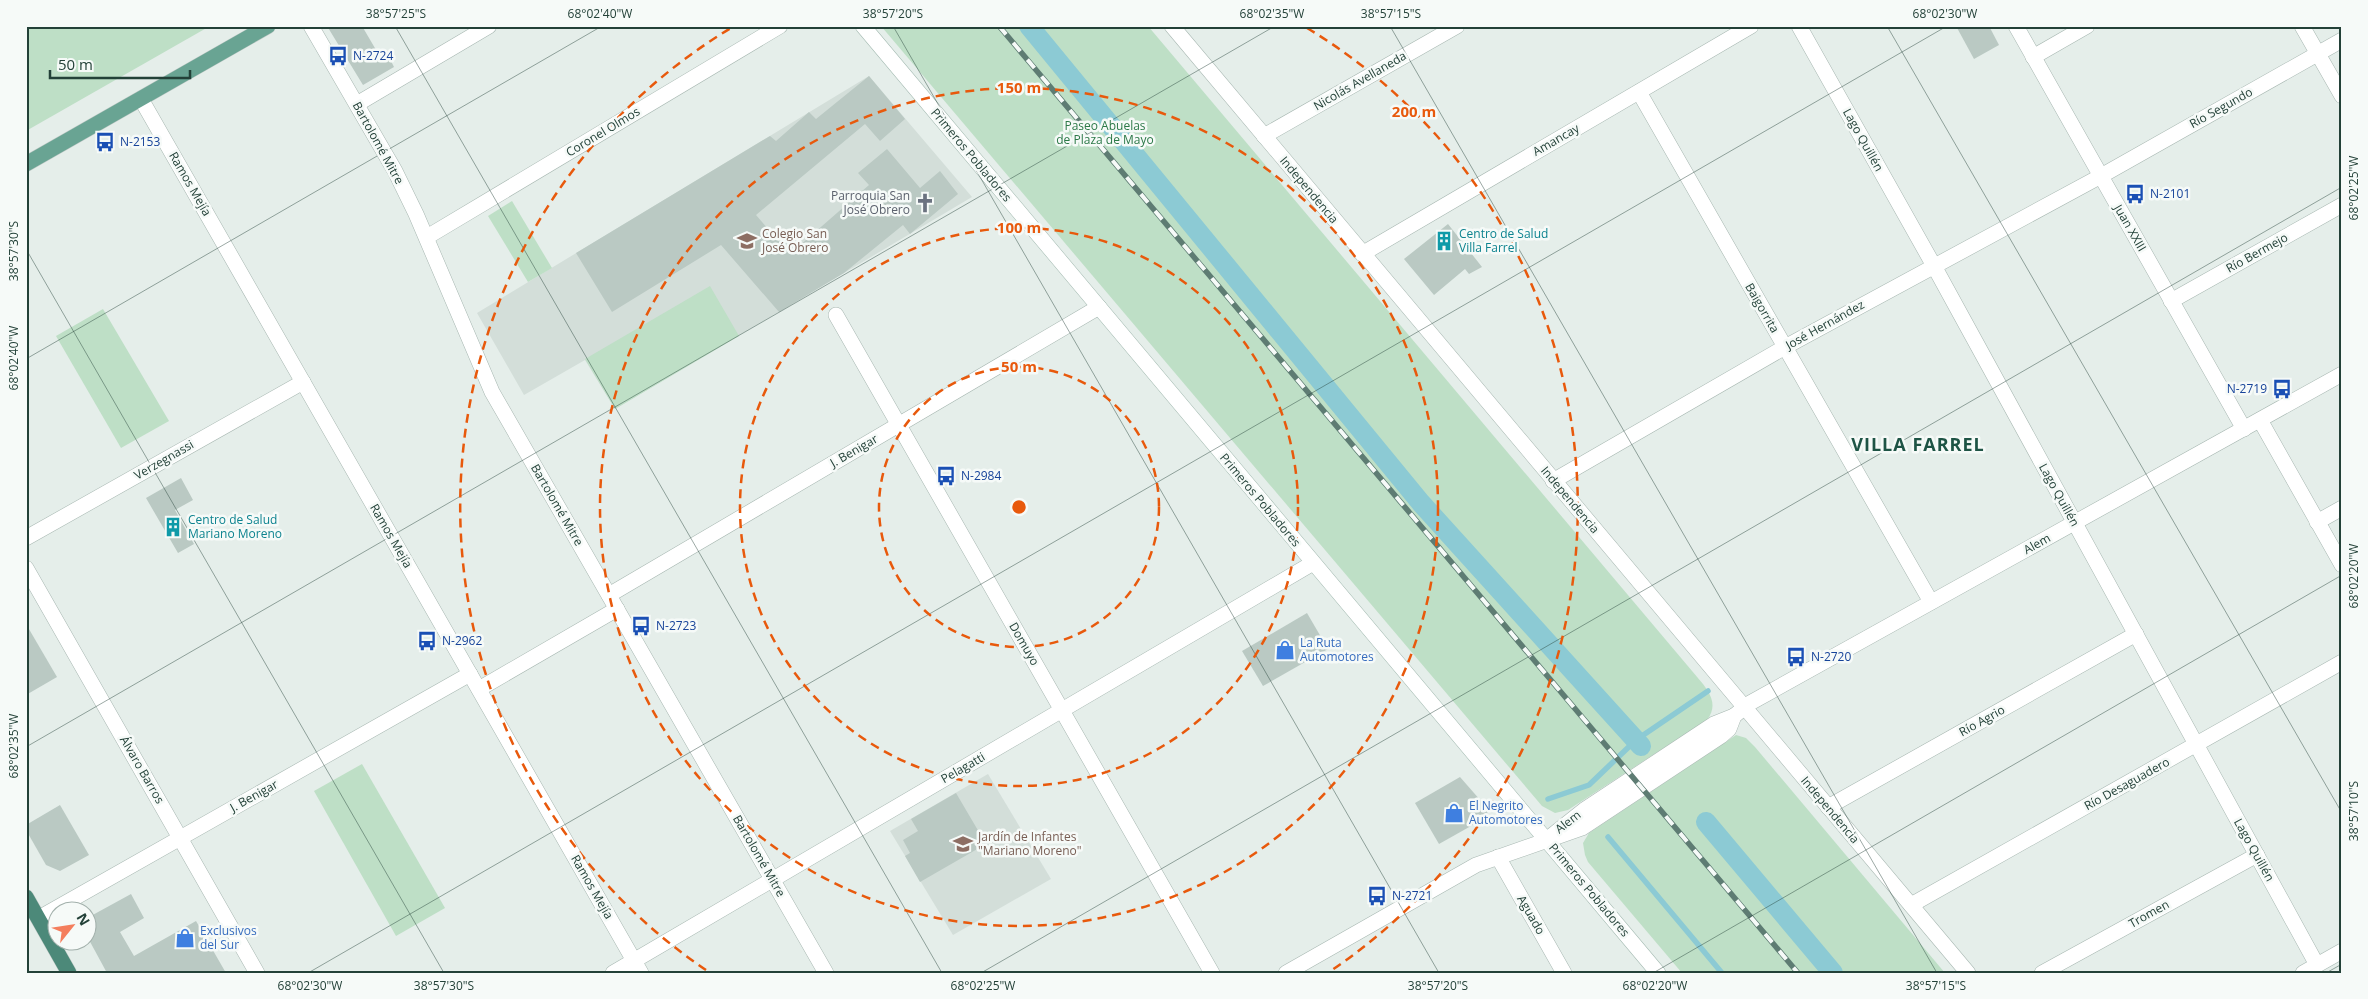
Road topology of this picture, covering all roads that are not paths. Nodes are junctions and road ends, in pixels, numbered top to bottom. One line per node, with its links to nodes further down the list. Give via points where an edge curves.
1 (268, 26): 18 (main road)
2 (311, 26): 19 (street, Bartolomé Mitre)
3 (489, 26): 19 (street)
4 (780, 26): 24 (street, Coronel Olmos)
5 (863, 26): 28 (street, Primeros Pobladores)
6 (1172, 26): 20 (street, Independencia)
7 (1456, 26): 20 (street, Nicolás Avellaneda)
8 (1750, 26): 16 (street, Amancay)
9 (1799, 26): 26 (street, Lago Quillén)
10 (2016, 26): 15 (street, Juan XXIII)
11 (2087, 26): 15 (street)
12 (2302, 26): 14 (street)
13 (2342, 40): 14 (street, Río Segundo)
14 (2318, 54): 17 (street); 22 (street, Río Segundo)
15 (2033, 57): 22 (street, Juan XXIII)
16 (1639, 92): 25 (street, Amancay); 30 (street, Baigorrita)
17 (2342, 96)
18 (141, 99): 21 (main road); 32 (street, Ramos Mejía)
19 (357, 104): 24 (street, Bartolomé Mitre, via 395,171)
20 (1264, 136): 25 (street, Independencia)
21 (26, 164)
22 (2100, 176): 26 (street, José Hernández); 27 (street, Juan XXIII)
23 (2342, 205): 27 (street, Río Bermejo)
24 (427, 238): 44 (street, Bartolomé Mitre, via 484,376)
25 (1362, 254): 36 (street, Independencia)
26 (1934, 266): 30 (street, José Hernández); 39 (street, Lago Quillén)
27 (2171, 301): 35 (street, Juan XXIII)
28 (1099, 307): 34 (street, J. Benigar); 41 (street, Primeros Pobladores)
29 (836, 315): 34 (street, Domuyo)
30 (1784, 347): 36 (street, José Hernández); 45 (street, Baigorrita)
31 (2342, 374): 33 (street, Alem)
32 (303, 382): 40 (street, Verzegnassi); 49 (street, Ramos Mejía)
33 (2260, 420): 35 (street, Alem); 38 (street)
34 (898, 425): 44 (street, J. Benigar); 51 (street, Domuyo)
35 (2244, 429): 39 (street, Alem)
36 (1553, 481): 52 (street, Independencia)
37 (2342, 508): 38 (street)
38 (2318, 522): 42 (street)
39 (2075, 523): 45 (street, Alem); 47 (street, Lago Quillén)
40 (26, 538)
41 (1313, 563): 51 (street, Pelagatti); 56 (street, Primeros Pobladores)
42 (2342, 565)
43 (26, 568): 55 (street, Álvaro Barros)
44 (609, 595): 46 (street, Bartolomé Mitre)
45 (1931, 602): 52 (street, Alem)
46 (618, 609): 50 (street); 59 (street, Bartolomé Mitre)
47 (2136, 634): 53 (street, Lago Quillén); 54 (street, Río Agrio)
48 (2342, 662): 53 (street, Río Desaguadero)
49 (470, 674): 50 (street, Ramos Mejía); 55 (street, J. Benigar)
50 (479, 689): 65 (street, Ramos Mejía)
51 (1062, 710): 59 (street, Pelagatti); 70 (street, Domuyo)
52 (1739, 711): 54 (street, Independencia); 56 (street, Alem, via 1714,724 1584,810)
53 (2197, 745): 57 (street, Lago Quillén); 61 (street, Río Desaguadero)
54 (1828, 807): 61 (street, Independencia)
55 (180, 838): 62 (street, J. Benigar); 67 (street, Álvaro Barros)
56 (1546, 840): 58 (street, Alem); 73 (street, Primeros Pobladores)
57 (2257, 855): 64 (street, Lago Quillén); 75 (street, Tromen)
58 (1498, 857): 71 (street, Alem, via 1466,870); 72 (street, Aguado)
59 (773, 879): 65 (street, Pelagatti); 69 (street, Bartolomé Mitre)
60 (26, 897): 62 (highway)
61 (1911, 906): 74 (street, Independencia)
62 (38, 918): 66 (highway)
63 (2342, 951): 64 (street)
64 (2317, 964): 76 (street)
65 (637, 967): 68 (street, Pelagatti)
66 (69, 973)
67 (257, 973)
68 (613, 973)
69 (826, 973)
70 (1212, 973)
71 (1286, 973)
72 (1564, 973)
73 (1658, 973)
74 (1968, 973)
75 (2042, 973)
76 (2303, 973)

